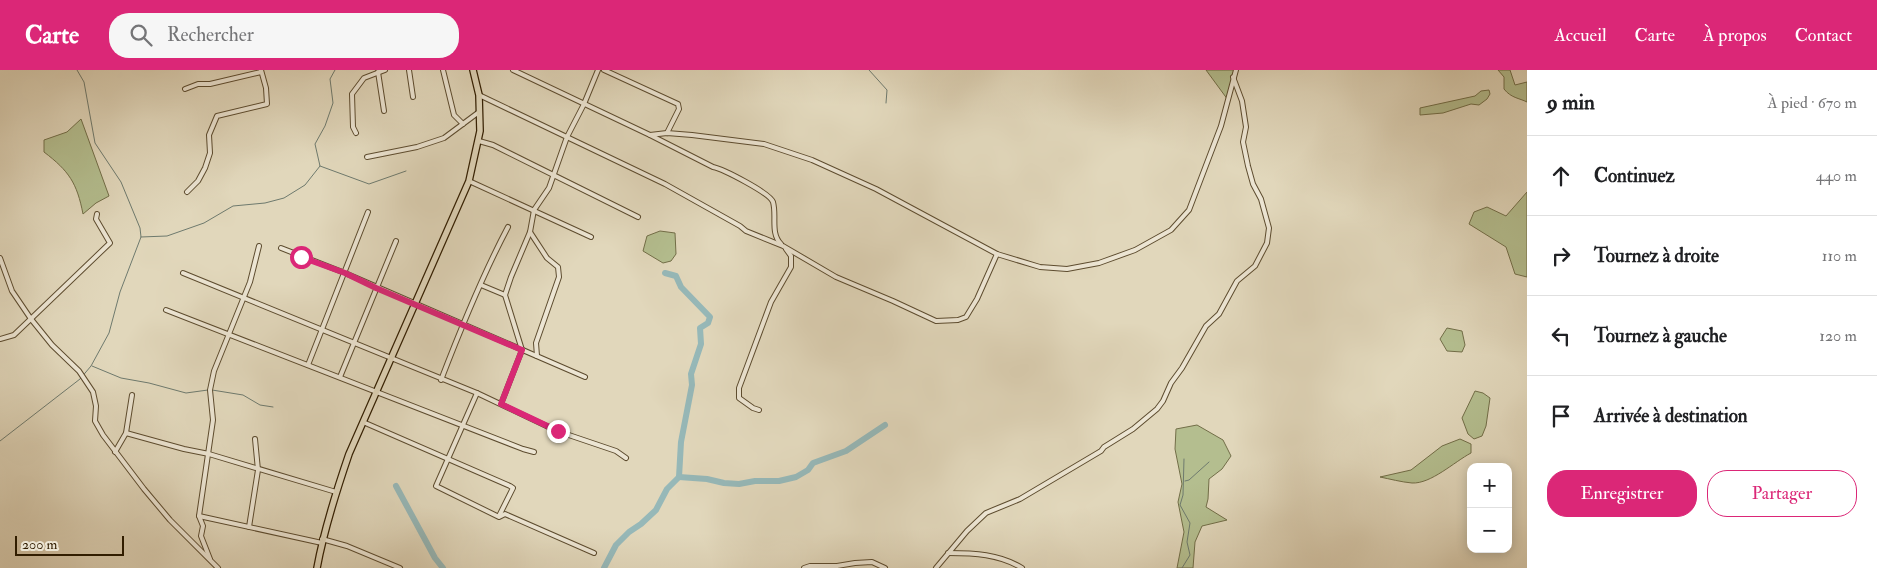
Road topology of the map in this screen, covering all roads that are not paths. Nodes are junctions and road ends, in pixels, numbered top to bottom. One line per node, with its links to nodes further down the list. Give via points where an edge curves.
1 (385, 70): 10 (street)
2 (409, 70): 14 (street)
3 (443, 70): 18 (street, via 454,116)
4 (473, 70): 13 (highway)
5 (513, 70): 15 (street)
6 (598, 70): 15 (street)
7 (604, 70): 20 (street, via 678,104)
8 (1236, 70): 11 (street)
9 (261, 71): 12 (street); 27 (street, via 267,104 217,116 209,135 210,153 205,168)
10 (378, 72): 17 (street); 19 (street, via 364,78 352,94)
11 (1234, 77): 39 (street, via 1221,126 1189,210 1171,230 1135,250 1100,263 1067,269 1040,267); 83 (street, via 1246,127 1243,142 1248,166 1269,228 1267,244 1255,266 1237,281 1219,314 1206,326 1157,409 1101,451 1020,499 986,514)
12 (186, 89)
13 (479, 95): 16 (highway); 22 (street)
14 (413, 97)
15 (584, 104): 21 (street); 22 (street)
16 (480, 109): 18 (street); 23 (highway)
17 (384, 111)
18 (463, 124): 24 (street, via 444,138)
19 (356, 133)
20 (667, 133): 21 (street); 39 (street, via 764,144 812,160 876,189)
21 (650, 135): 37 (street, via 768,195 773,203 776,237)
22 (567, 137): 25 (street); 37 (street, via 665,184 746,231)
23 (479, 141): 25 (street); 26 (highway)
24 (367, 157)
25 (554, 176): 28 (street); 31 (street)
26 (469, 181): 28 (street); 47 (highway)
27 (187, 192)
28 (534, 210): 33 (street); 34 (street)
29 (368, 212): 42 (street)
30 (97, 214): 49 (street, via 96,219 110,243)
31 (638, 217)
32 (508, 227): 43 (street)
33 (530, 232): 45 (street); 56 (street, via 547,258 558,267 559,277 536,343)
34 (591, 237)
35 (396, 241): 44 (street)
36 (259, 246): 46 (street)
37 (784, 246): 39 (street, via 836,277 936,321 966,317 978,299); 66 (street, via 791,256 791,267 771,302 739,388 739,398)
38 (281, 248): 42 (street)
39 (997, 254)
40 (0, 258): 49 (street, via 12,291)
41 (183, 273): 46 (street)
42 (345, 273): 44 (street); 51 (street)
43 (481, 285): 45 (street); 50 (street)
44 (376, 288): 47 (street); 54 (street)
45 (505, 295): 55 (street)
46 (244, 298): 51 (street); 52 (street)
47 (414, 304): 50 (street); 57 (highway)
48 (166, 310): 52 (street)
49 (31, 319): 53 (street, via 14,334); 71 (street, via 93,392 95,421)
50 (463, 324): 55 (street); 61 (street)
51 (321, 329): 54 (street); 58 (street)
52 (230, 334): 58 (street); 73 (street, via 214,371 210,390 213,420)
53 (0, 338)
54 (354, 342): 57 (street); 59 (street)
55 (522, 350): 56 (street); 65 (street)
56 (537, 356): 60 (street)
57 (391, 358): 61 (street); 62 (highway)
58 (308, 365): 59 (street)
59 (340, 377): 62 (street)
60 (585, 377)
61 (441, 380): 63 (street)
62 (376, 391): 67 (highway); 68 (street)
63 (477, 393): 65 (street); 68 (street)
64 (132, 395): 69 (street)
65 (501, 404): 75 (street)
66 (759, 410)
67 (363, 422): 74 (street); 77 (highway)
68 (464, 425): 72 (street); 74 (street)
69 (126, 433): 71 (street); 73 (street)
70 (255, 439): 76 (street)
71 (115, 452): 84 (street, via 170,520)
72 (534, 452)
73 (209, 454): 76 (street); 78 (street)
74 (448, 457): 79 (street, via 436,486); 79 (street, via 513,488)
75 (626, 458)
76 (258, 470): 77 (street); 80 (street)
77 (336, 492): 81 (highway)
78 (199, 516): 80 (street); 84 (street, via 203,526 201,536)
79 (499, 517): 82 (street, via 505,514)
80 (248, 527): 81 (street)
81 (322, 541): 86 (highway); 87 (street, via 347,546)
82 (594, 553)
83 (948, 553): 90 (street); 91 (street, via 984,553)
84 (211, 562): 85 (street)
85 (218, 568)
86 (317, 568)
87 (400, 568)
88 (804, 568): 89 (street, via 872,562)
89 (885, 568)
90 (936, 568)
91 (1022, 568)

